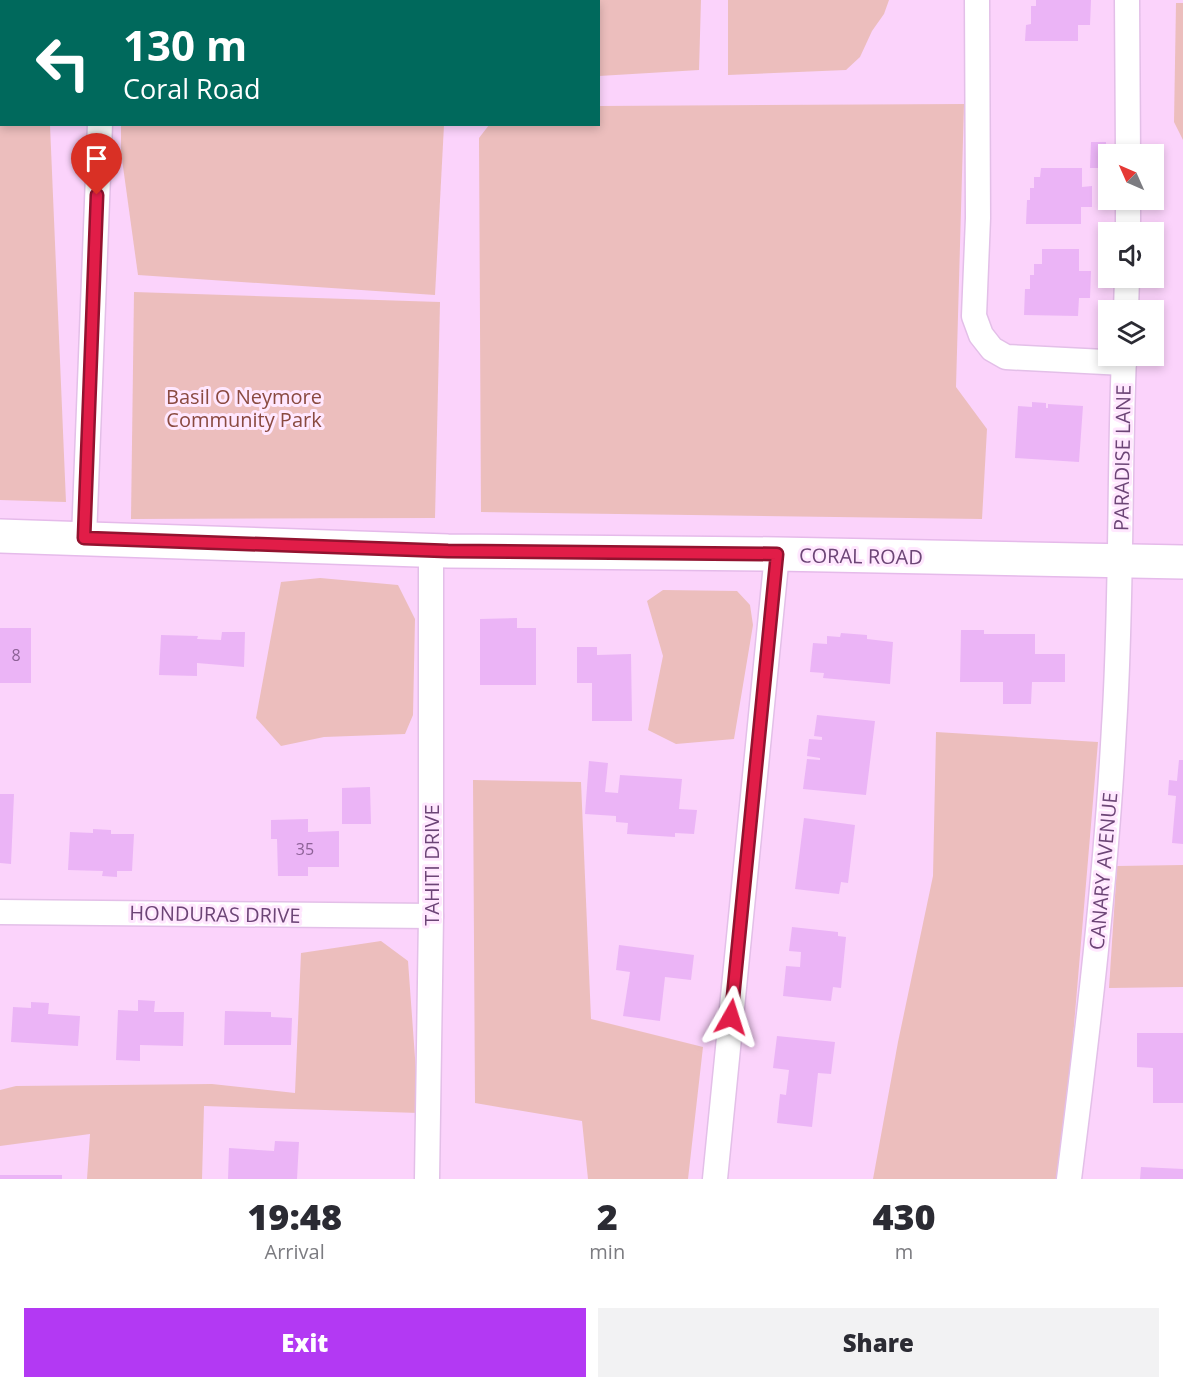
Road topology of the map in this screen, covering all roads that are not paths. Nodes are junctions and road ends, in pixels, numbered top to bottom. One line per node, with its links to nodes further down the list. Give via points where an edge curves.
1 (977, 0): 5 (street, via 978,219 974,316 981,335 992,349 1006,357)
2 (1127, 0): 4 (street)
3 (100, 126): 8 (street)
4 (1128, 144)
5 (1098, 359)
6 (1124, 366): 11 (street, PARADISE LANE)
7 (0, 536): 8 (street, CORAL ROAD)
8 (84, 538): 9 (street, CORAL ROAD)
9 (431, 551): 10 (street, CORAL ROAD); 14 (street, TAHITI DRIVE)
10 (777, 554): 11 (street, CORAL ROAD); 16 (street)
11 (1121, 561): 12 (street, CORAL ROAD); 17 (street, CANARY AVENUE, via 1114,728 1094,977)
12 (1183, 562)
13 (0, 912): 14 (street, HONDURAS DRIVE)
14 (431, 916): 15 (street, TAHITI DRIVE)
15 (427, 1179)
16 (715, 1179)
17 (1070, 1179)

